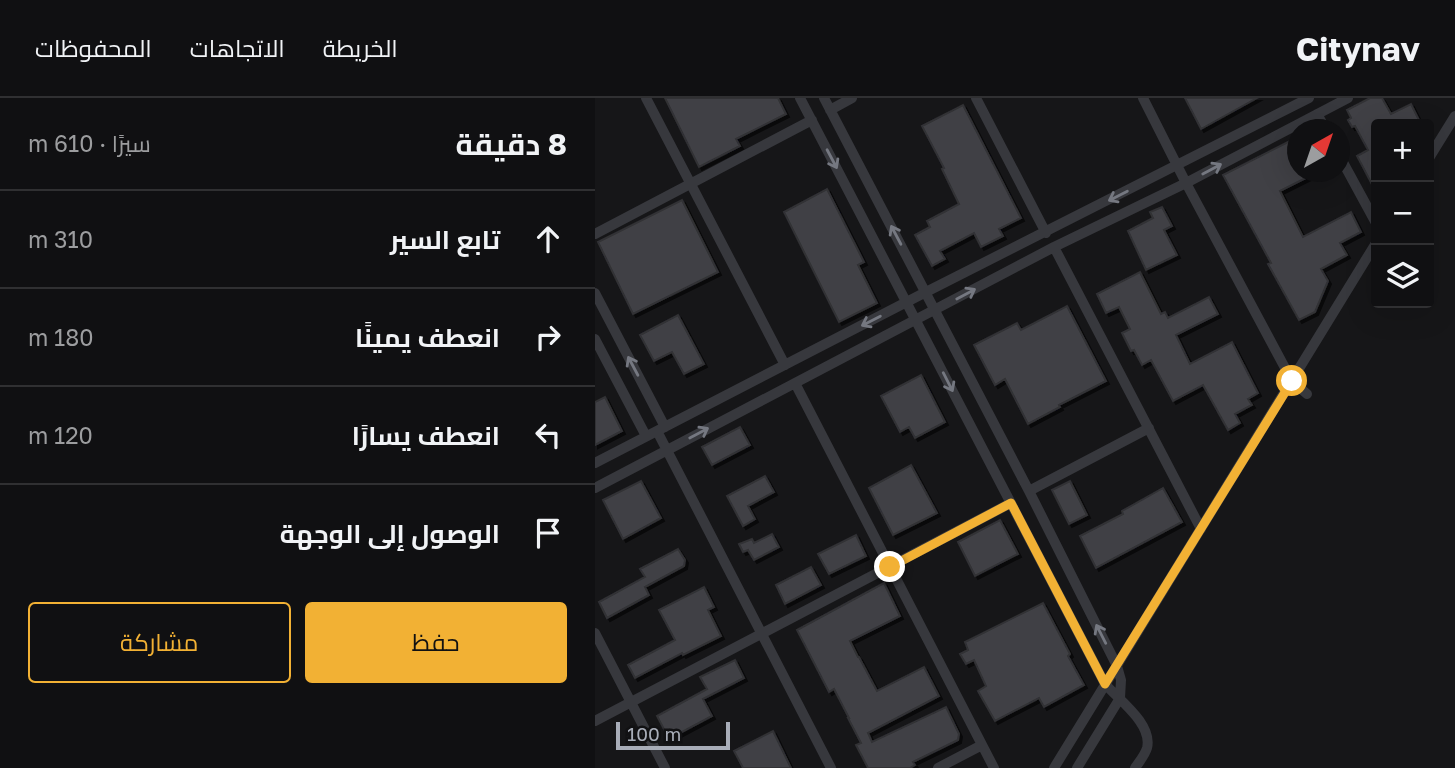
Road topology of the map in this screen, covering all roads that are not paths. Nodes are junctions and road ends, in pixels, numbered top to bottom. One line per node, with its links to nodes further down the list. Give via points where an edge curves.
1 (646, 98): 17 (street)
2 (800, 98): 13 (street)
3 (824, 98): 9 (street)
4 (852, 98): 9 (street)
5 (976, 98): 20 (street)
6 (1143, 98): 15 (street)
7 (1309, 98): 15 (street)
8 (1348, 98): 10 (street)
9 (830, 110): 24 (street, one-way to 9)
10 (1317, 114): 12 (street); 18 (street, one-way to 10)
11 (1455, 116): 14 (street)
12 (1320, 119)
13 (812, 120): 17 (street); 26 (street, one-way to 26)
14 (1434, 151)
15 (1177, 165): 18 (street); 20 (street, one-way to 20)
16 (1350, 175): 19 (street)
17 (691, 183): 21 (street); 30 (street)
18 (1186, 183): 23 (street); 31 (street)
19 (1371, 214)
20 (1046, 233): 24 (street)
21 (595, 234)
22 (1375, 245): 31 (street)
23 (1054, 247): 27 (street, one-way to 23); 34 (street)
24 (926, 292): 26 (street); 27 (street)
25 (595, 293): 35 (street, one-way to 25)
26 (907, 302): 28 (street); 30 (street, one-way to 30)
27 (935, 310): 28 (street); 40 (street)
28 (916, 320): 32 (street); 41 (street, one-way to 41)
29 (595, 338): 36 (street)
30 (785, 365): 35 (street)
31 (1292, 381): 33 (street); 42 (street)
32 (795, 383): 37 (street, one-way to 32); 43 (street)
33 (1307, 394)
34 (1149, 428): 40 (street); 42 (street)
35 (661, 429): 36 (street); 37 (street)
36 (646, 436): 38 (street)
37 (667, 450): 39 (street); 45 (street)
38 (595, 463)
39 (595, 488)
40 (1029, 491): 46 (street, one-way to 40)
41 (1011, 503): 43 (street); 47 (street)
42 (1201, 529): 46 (street)
43 (890, 567): 45 (street); 51 (street)
44 (595, 633): 49 (street)
45 (762, 634): 49 (street); 53 (street)
46 (1117, 666): 47 (street); 48 (street)
47 (1105, 684): 48 (street); 56 (street)
48 (1120, 698): 57 (street); 58 (street, via 1146,733 1146,750)
49 (631, 702): 50 (street); 52 (street)
50 (595, 721)
51 (982, 745): 54 (street); 55 (street)
52 (665, 768)
53 (831, 768)
54 (938, 768)
55 (994, 768)
56 (1053, 768)
57 (1077, 768)
58 (1135, 768)

